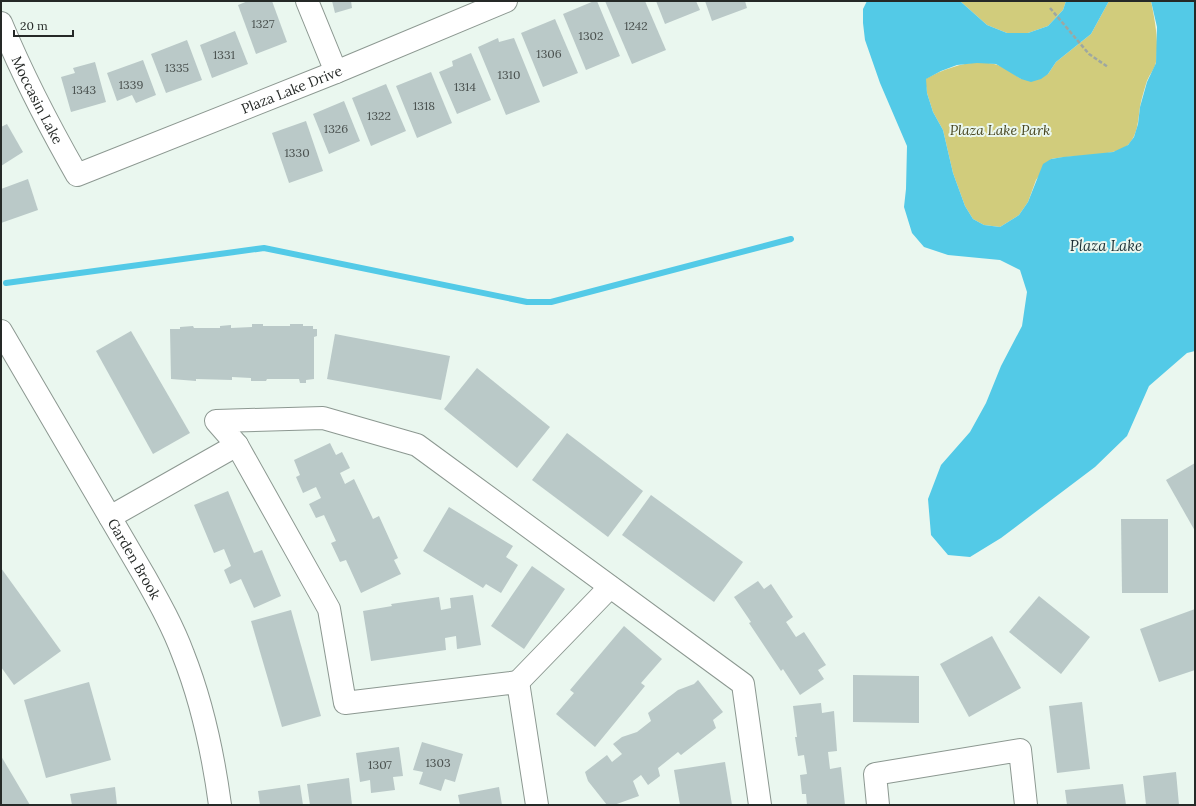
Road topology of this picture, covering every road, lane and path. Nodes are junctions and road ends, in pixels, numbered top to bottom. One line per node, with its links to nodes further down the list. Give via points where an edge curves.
1 (307, 1): 6 (street)
2 (506, 1): 6 (street, Plaza Lake Drive)
3 (1050, 8): 5 (path, via 1089,54)
4 (1, 23): 7 (street, Moccasin Lake, via 21,70)
5 (1108, 67)
6 (336, 72): 7 (street, Plaza Lake Drive)
7 (77, 175)
8 (1, 331): 10 (street, Garden Brook)
9 (237, 445): 10 (street); 11 (street, via 216,421 323,418 417,445); 12 (street, via 329,609 345,703)
10 (110, 517): 13 (street, Garden Brook, via 164,611 183,653 208,731)
11 (610, 587): 12 (street); 15 (street, via 743,684)
12 (518, 682): 14 (street)
13 (220, 805)
14 (537, 805)
15 (760, 805)
16 (878, 805): 17 (street, via 875,774 1020,750)
17 (1026, 805)

